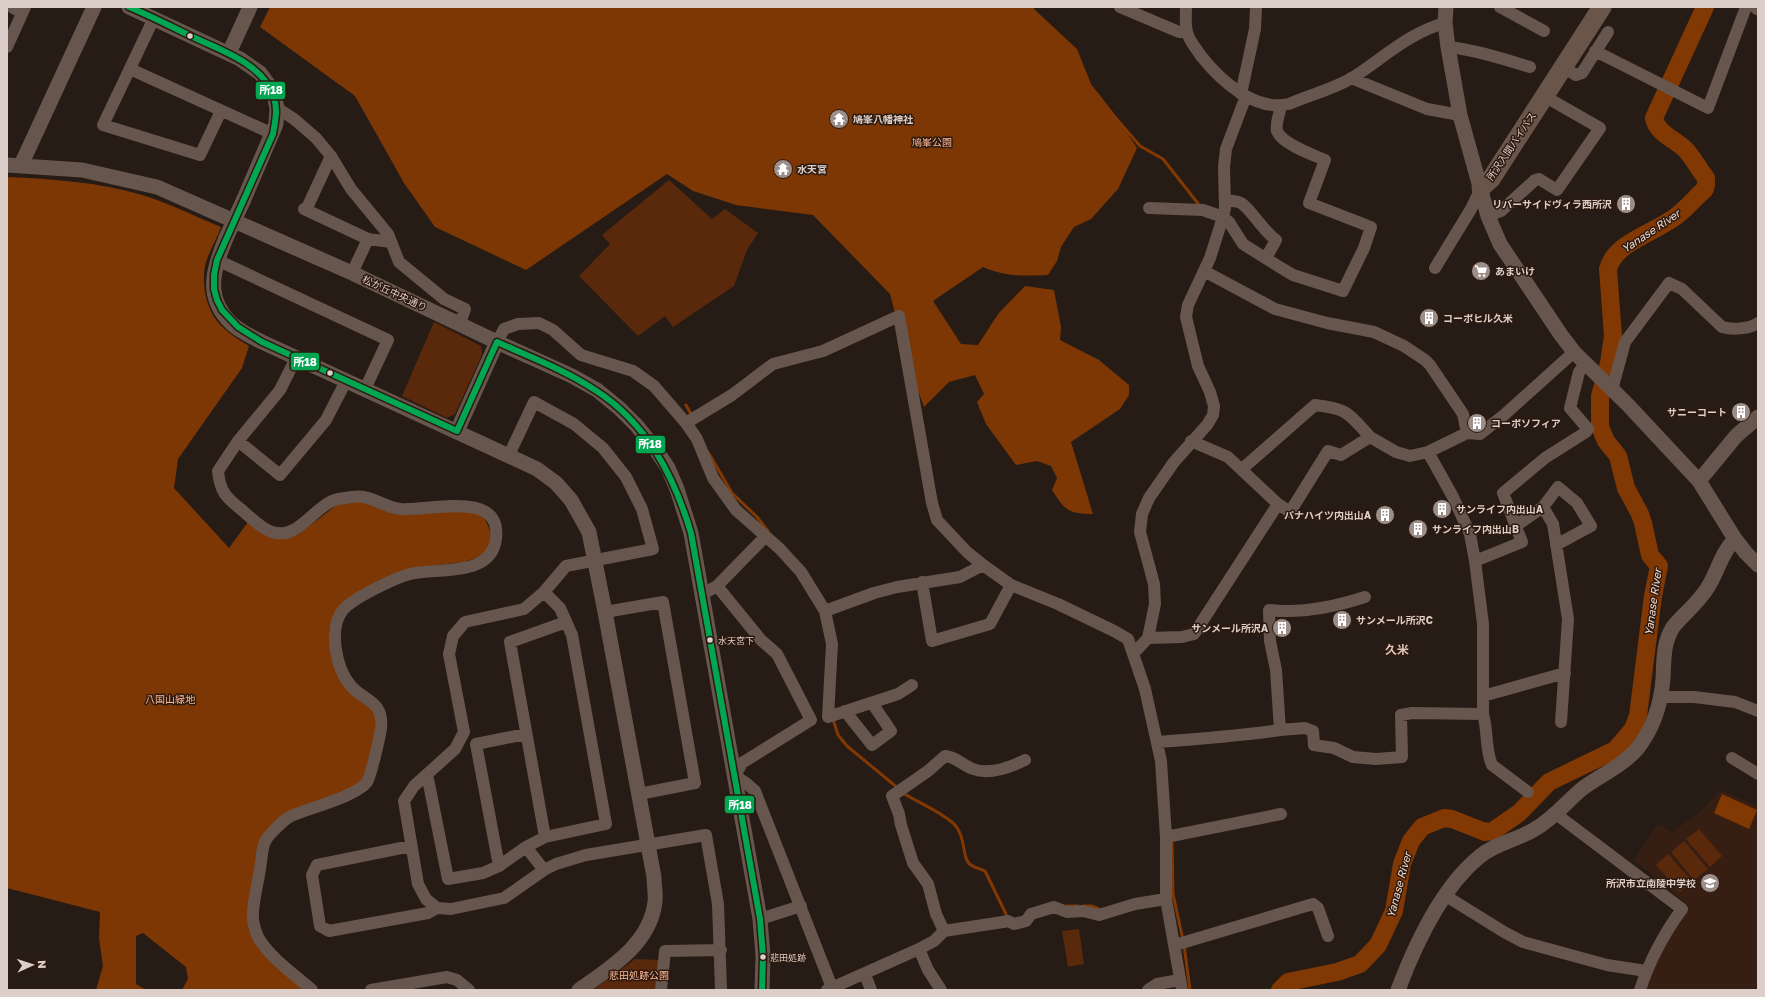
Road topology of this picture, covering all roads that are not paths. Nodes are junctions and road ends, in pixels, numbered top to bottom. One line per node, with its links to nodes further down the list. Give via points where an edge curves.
1 (94, 7): 35 (street)
2 (129, 7): 14 (street)
3 (250, 7): 22 (street)
4 (1120, 7): 16 (street, via 1179,32)
5 (1176, 7): 16 (street)
6 (1186, 7): 16 (street)
7 (1256, 7): 27 (street)
8 (1446, 7): 15 (street)
9 (1500, 7): 17 (street)
10 (1588, 7): 36 (main road, 所沢入間バイパス, via 1487,169)
11 (1602, 7): 25 (main road, 所沢入間バイパス)
12 (1746, 7): 21 (street, via 1708,108)
13 (20, 9): 19 (street)
14 (154, 18): 22 (street); 24 (street)
15 (1445, 23): 20 (street); 26 (street, via 1406,41)
16 (1186, 27): 27 (street, via 1191,43 1210,67)
17 (1544, 31)
18 (1608, 32): 21 (street)
19 (7, 47)
20 (1448, 47): 23 (street); 32 (street)
21 (1595, 51): 25 (street, via 1582,73 1576,74)
22 (229, 53): 30 (street, via 260,73 274,95)
23 (1530, 67)
24 (130, 68): 31 (street); 31 (street, via 103,125 200,155)
25 (1564, 68): 28 (main road, 所沢入間バイパス)
26 (1351, 78): 29 (street); 32 (street, via 1427,108)
27 (1244, 95): 29 (street); 37 (street, via 1226,149)
28 (1544, 96): 36 (main road, 所沢入間バイパス, via 1491,179); 39 (street, via 1600,128 1557,190 1539,179 1535,180 1501,211)
29 (1282, 106): 43 (street, via 1276,126 1279,134 1293,146 1326,160 1309,203 1371,227 1364,248 1343,291 1293,275)
30 (277, 108): 33 (street); 34 (street, via 316,138)
31 (221, 111): 33 (street)
32 (1460, 115): 36 (street)
33 (273, 134): 44 (street, bridge)
34 (330, 156): 41 (street, via 305,210); 42 (street, via 351,189 388,234)
35 (14, 165): 47 (street, 松が丘中央通り, via 82,170 157,187)
36 (1481, 188): 39 (street); 45 (street)
37 (1225, 200): 40 (street); 43 (street, via 1245,206 1262,228 1276,240)
38 (1149, 208): 40 (street, via 1203,210)
39 (1488, 216): 51 (street, via 1505,254)
40 (1223, 217): 43 (street, via 1243,244); 46 (street)
41 (368, 239): 42 (street); 47 (street)
42 (391, 242): 48 (street, via 399,262 444,299 465,309)
43 (1266, 258)
44 (216, 260): 52 (street, via 213,287 223,314 233,325 247,334); 56 (street, via 388,340)
45 (1435, 268)
46 (1204, 271): 60 (street, via 1275,309 1327,323 1369,330 1404,346 1430,365 1463,414); 63 (street, via 1188,305 1186,317 1198,366 1214,406 1213,415 1207,425)
47 (352, 273): 48 (street, 松が丘中央通り)
48 (460, 323): 50 (street, 松が丘中央通り)
49 (1758, 323): 55 (street, via 1751,327 1722,327 1682,289 1669,283 1625,342)
50 (497, 342): 58 (street, via 504,329 518,324 539,323 553,330 581,355 632,371 654,386); 59 (street); 82 (street, 松が丘中央通り, via 597,390 637,426 668,468 677,489 692,533)
51 (1574, 352): 53 (street); 60 (street, via 1486,431 1480,434)
52 (296, 358): 54 (street); 62 (street, via 280,390)
53 (1590, 367): 55 (street); 70 (street, via 1579,372 1570,408 1588,429 1586,432 1545,458 1503,493)
54 (346, 381): 56 (street); 62 (street, via 326,420 280,475)
55 (1611, 389): 67 (street)
56 (365, 390): 59 (street)
57 (1758, 417): 67 (street, via 1736,436)
58 (686, 423): 71 (street, via 697,439 713,478 736,510); 76 (street, via 732,395 773,364 823,351 898,316 937,520)
59 (457, 431): 65 (street)
60 (1467, 433): 64 (street)
61 (1370, 437): 64 (street, via 1403,455); 66 (street, via 1348,413 1315,405); 68 (street, via 1341,455 1328,451 1290,512)
62 (238, 441): 131 (street, via 218,471 219,484 225,496 270,532 281,534 293,531 332,501 355,496 374,498 398,509 464,505 486,512 495,526 495,544 488,558 481,563 411,574 385,584 344,609 336,623 335,648 343,675 352,688 371,700 379,711 381,727 368,781 357,791 286,818 265,842 252,914 257,936 271,953)
63 (1191, 441): 66 (street, via 1228,457); 87 (street, via 1149,498 1140,523 1140,532 1154,584 1155,604)
64 (1428, 452): 75 (street, via 1470,534)
65 (509, 455): 74 (street, via 537,469 556,483 571,500 589,532); 74 (street, via 534,402 574,424 603,448 626,477 642,509 653,549)
66 (1242, 469): 68 (street)
67 (1699, 480): 72 (street)
68 (1278, 504): 87 (street, via 1194,634)
69 (1543, 507): 70 (street); 73 (street, via 1553,524); 73 (street, via 1558,487 1577,503 1591,526)
70 (1517, 525): 75 (street, via 1522,542)
71 (765, 537): 80 (street); 84 (street, via 801,572)
72 (1735, 539): 77 (street); 92 (street, via 1720,560 1707,588 1673,626 1669,634 1665,648)
73 (1556, 545): 89 (street, via 1568,619)
74 (595, 560): 81 (street, via 566,566); 85 (street)
75 (1475, 561): 91 (street, via 1483,624)
76 (982, 565): 78 (street, via 960,577); 79 (street)
77 (1758, 565)
78 (922, 582): 79 (street, via 932,641 990,624); 84 (street, via 874,593)
79 (1011, 585): 88 (street, via 1114,631 1128,639)
80 (717, 586): 82 (street); 105 (street, via 761,640 777,654 811,720 742,763)
81 (544, 592): 86 (street, via 560,608); 103 (street, via 524,609 466,622 453,636 449,654 464,732 455,749)
82 (703, 594): 105 (street, 松が丘中央通り)
83 (1365, 597): 98 (street, via 1307,610 1269,610)
84 (825, 611): 94 (street, via 832,644 828,717)
85 (605, 612): 107 (street); 107 (street, via 663,602 695,783)
86 (566, 622): 99 (street, via 510,642); 110 (street, via 572,635 606,824)
87 (1148, 638): 88 (street)
88 (1134, 653): 100 (street)
89 (1565, 673): 91 (street); 97 (street)
90 (912, 685): 93 (street, via 898,694)
91 (1483, 696): 96 (street)
92 (1661, 697): 95 (street, via 1694,697 1735,702); 109 (street, via 1651,725 1637,748 1626,759 1573,796)
93 (872, 703): 94 (street); 94 (street, via 891,731 872,745)
94 (846, 711)
95 (1758, 711)
96 (1483, 714): 98 (street, via 1401,715 1402,757 1353,757 1334,748 1314,745 1313,731 1305,728); 106 (street, via 1492,765)
97 (1560, 722)
98 (1280, 730): 100 (street, via 1235,734 1222,738)
99 (526, 734): 110 (street); 115 (street, via 476,744)
100 (1158, 742): 111 (street)
101 (1732, 758): 104 (street)
102 (1025, 760): 122 (street, via 1007,769 979,771 946,756 892,796 913,863 928,884 936,914)
103 (427, 774): 112 (street, via 414,786 404,801); 115 (street, via 448,879 483,873)
104 (1758, 774)
105 (735, 776): 119 (street, via 755,791); 121 (street, 松が丘中央通り)
106 (1528, 792)
107 (639, 794): 113 (street)
108 (1281, 814): 111 (street)
109 (1556, 814): 117 (street, via 1527,834 1486,851 1469,865); 127 (street, via 1682,909 1660,940)
110 (545, 837): 114 (street)
111 (1166, 837): 118 (street)
112 (411, 846): 120 (street, via 418,884 426,899); 120 (street, via 317,865 312,875 320,926 329,931 428,913)
113 (648, 846): 116 (street, via 586,855); 126 (street, via 706,835 718,904); 134 (street, via 654,877 655,902 650,919 640,939 626,956)
114 (526, 847): 115 (street); 116 (street)
115 (499, 866)
116 (544, 870): 120 (street, via 504,898 451,909)
117 (1446, 896): 127 (street, via 1523,942 1607,966); 141 (street, via 1417,943)
118 (1166, 899): 122 (street, via 1135,904 1098,916 1083,911 1066,912 1054,907 1031,914 1026,922 1003,922); 124 (street)
119 (801, 906): 121 (street); 130 (street)
120 (437, 908)
121 (760, 919): 137 (street, 松が丘中央通り)
122 (944, 931): 125 (street, via 934,941)
123 (1328, 936): 124 (street, via 1318,908 1313,904)
124 (1180, 943): 129 (street)
125 (919, 949): 128 (street); 139 (street)
126 (721, 950): 135 (street, via 665,951); 136 (street)
127 (1646, 972): 142 (street)
128 (865, 974): 130 (street); 138 (street)
129 (1181, 985): 140 (street, via 1157,984)
130 (831, 989)
131 (312, 990)
132 (371, 990): 133 (street, via 446,977 457,980)
133 (469, 990)
134 (579, 990)
135 (661, 990)
136 (721, 990)
137 (762, 990)
138 (871, 990)
139 (941, 990)
140 (1148, 990)
141 (1398, 990)
142 (1640, 990)

